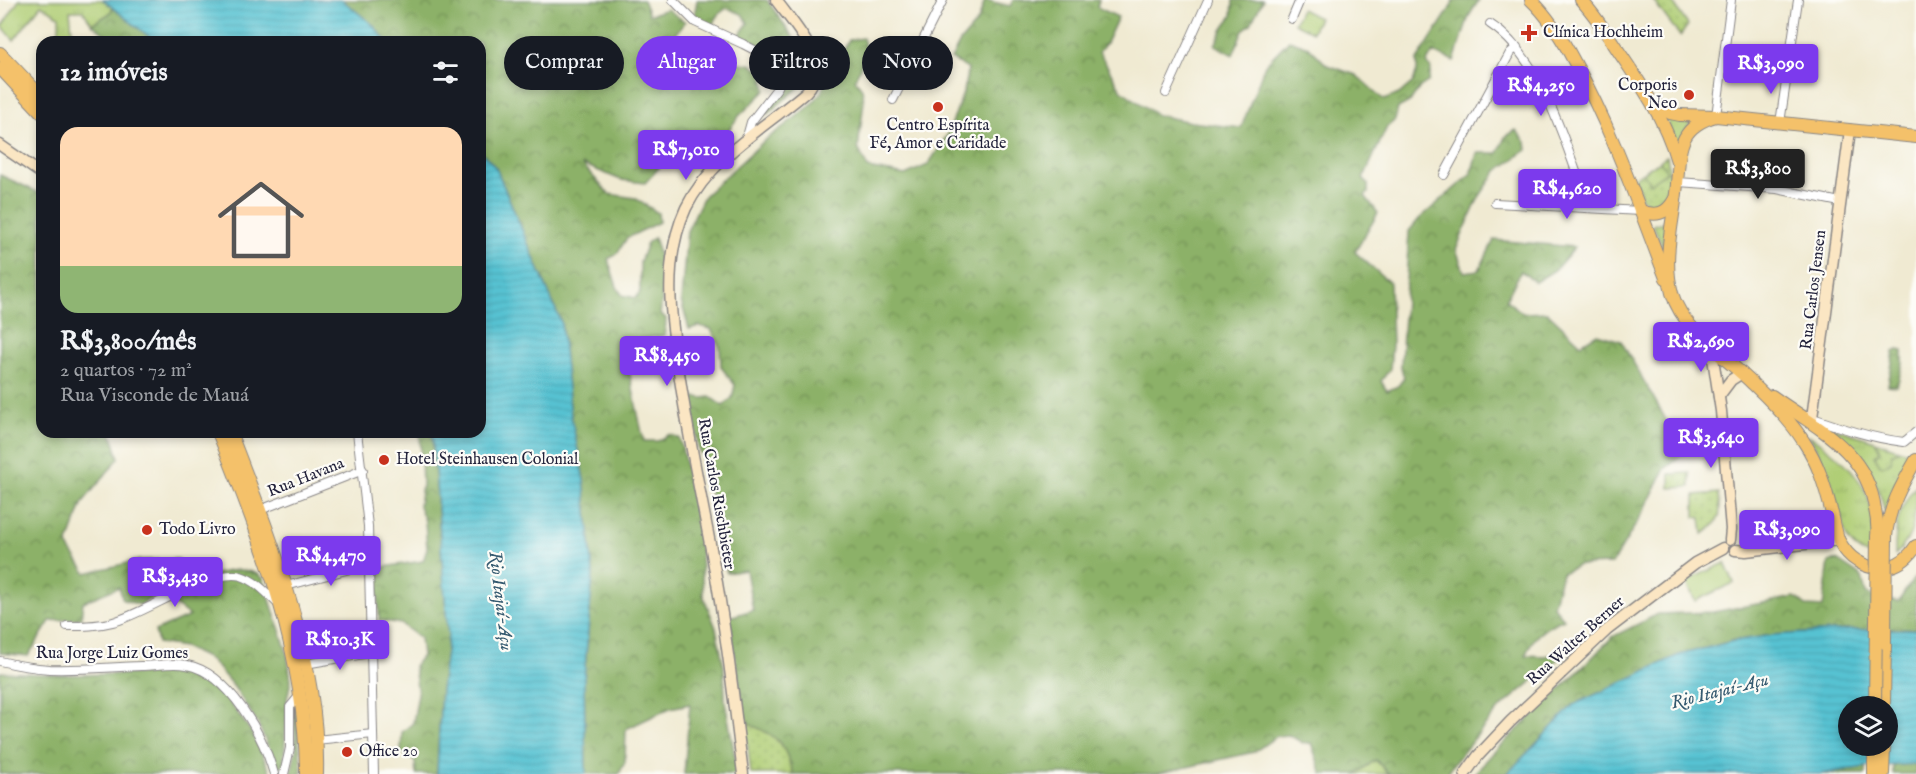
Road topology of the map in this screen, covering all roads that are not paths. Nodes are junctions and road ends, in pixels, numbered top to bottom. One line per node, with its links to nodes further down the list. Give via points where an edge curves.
1 (673, 0): 24 (street, via 695,22 779,66 778,87 751,122)
2 (776, 0): 24 (street, Rua Carlos Rischbieter, via 812,51 816,76 806,92)
3 (943, 0): 17 (street)
4 (1208, 0): 16 (street)
5 (1300, 0): 10 (street)
6 (1531, 0): 34 (main road, via 1557,30 1595,99)
7 (1731, 0): 20 (street)
8 (1798, 0): 21 (street)
9 (1584, 1): 18 (main road)
10 (1292, 19)
11 (1490, 24): 12 (street)
12 (1517, 47): 28 (street, via 1510,53); 33 (street, via 1551,108)
13 (0, 53): 15 (main road)
14 (0, 68): 19 (main road)
15 (36, 91)
16 (1166, 93)
17 (892, 100)
18 (1652, 102): 20 (main road, via 1670,113); 26 (main road)
19 (36, 107)
20 (1716, 116): 21 (main road); 26 (main road, via 1704,119 1687,132)
21 (1780, 123): 22 (main road)
22 (1850, 130): 23 (main road); 32 (street, Rua Carlos Jensen)
23 (1916, 136)
24 (747, 140): 73 (street, Rua Carlos Rischbieter, via 719,162 688,205 672,258 670,299 684,404 716,576)
25 (0, 145): 27 (street)
26 (1678, 165): 29 (main road)
27 (36, 170)
28 (1444, 175)
29 (1678, 183): 30 (main road); 32 (street, via 1777,189)
30 (1676, 196): 34 (main road, via 1664,212); 35 (main road, via 1669,250)
31 (1495, 202): 33 (street)
32 (1840, 202): 41 (street, Rua Carlos Jensen)
33 (1589, 208): 34 (street)
34 (1640, 212): 35 (main road)
35 (1672, 292): 36 (main road, via 1683,315)
36 (1711, 345): 37 (main road); 39 (street)
37 (1742, 374): 38 (main road); 39 (street)
38 (1753, 384): 40 (main road); 51 (main road, via 1793,427 1810,452)
39 (1719, 396): 52 (street, via 1731,529)
40 (1797, 413): 41 (street); 50 (main road, via 1839,444 1859,466 1869,482)
41 (1812, 418): 42 (street, via 1904,442)
42 (1916, 432)
43 (220, 438): 48 (main road)
44 (232, 438): 49 (main road)
45 (358, 438): 47 (street)
46 (1914, 469): 50 (main road)
47 (363, 470): 49 (street, Rua Havana); 54 (street)
48 (246, 505): 49 (main road); 56 (main road)
49 (260, 510): 55 (main road)
50 (1881, 537): 62 (main road, bridge); 63 (main road, bridge)
51 (1839, 540): 52 (street, via 1746,551); 53 (main road, via 1857,561 1880,568 1896,566)
52 (1729, 546): 74 (street, Rua Walter Berner, via 1695,563 1607,630 1510,722)
53 (1916, 546)
54 (369, 564): 55 (street); 58 (street)
55 (286, 586): 60 (main road)
56 (282, 609): 57 (street, via 253,581 230,574 115,622); 61 (main road)
57 (67, 626)
58 (370, 653): 60 (street); 64 (street)
59 (0, 661): 68 (street, Rua Jorge Luiz Gomes, via 50,669 184,664 206,671 247,716 262,741)
60 (305, 664): 65 (main road)
61 (300, 695): 69 (street, via 290,707 290,748); 70 (main road)
62 (1875, 696)
63 (1884, 696)
64 (373, 734): 65 (street); 72 (street)
65 (316, 740): 71 (main road)
66 (1874, 756): 75 (main road)
67 (1884, 756): 76 (main road)
68 (274, 774)
69 (284, 774)
70 (306, 774)
71 (317, 774)
72 (374, 774)
73 (743, 774)
74 (1465, 774)
75 (1874, 774)
76 (1883, 774)

